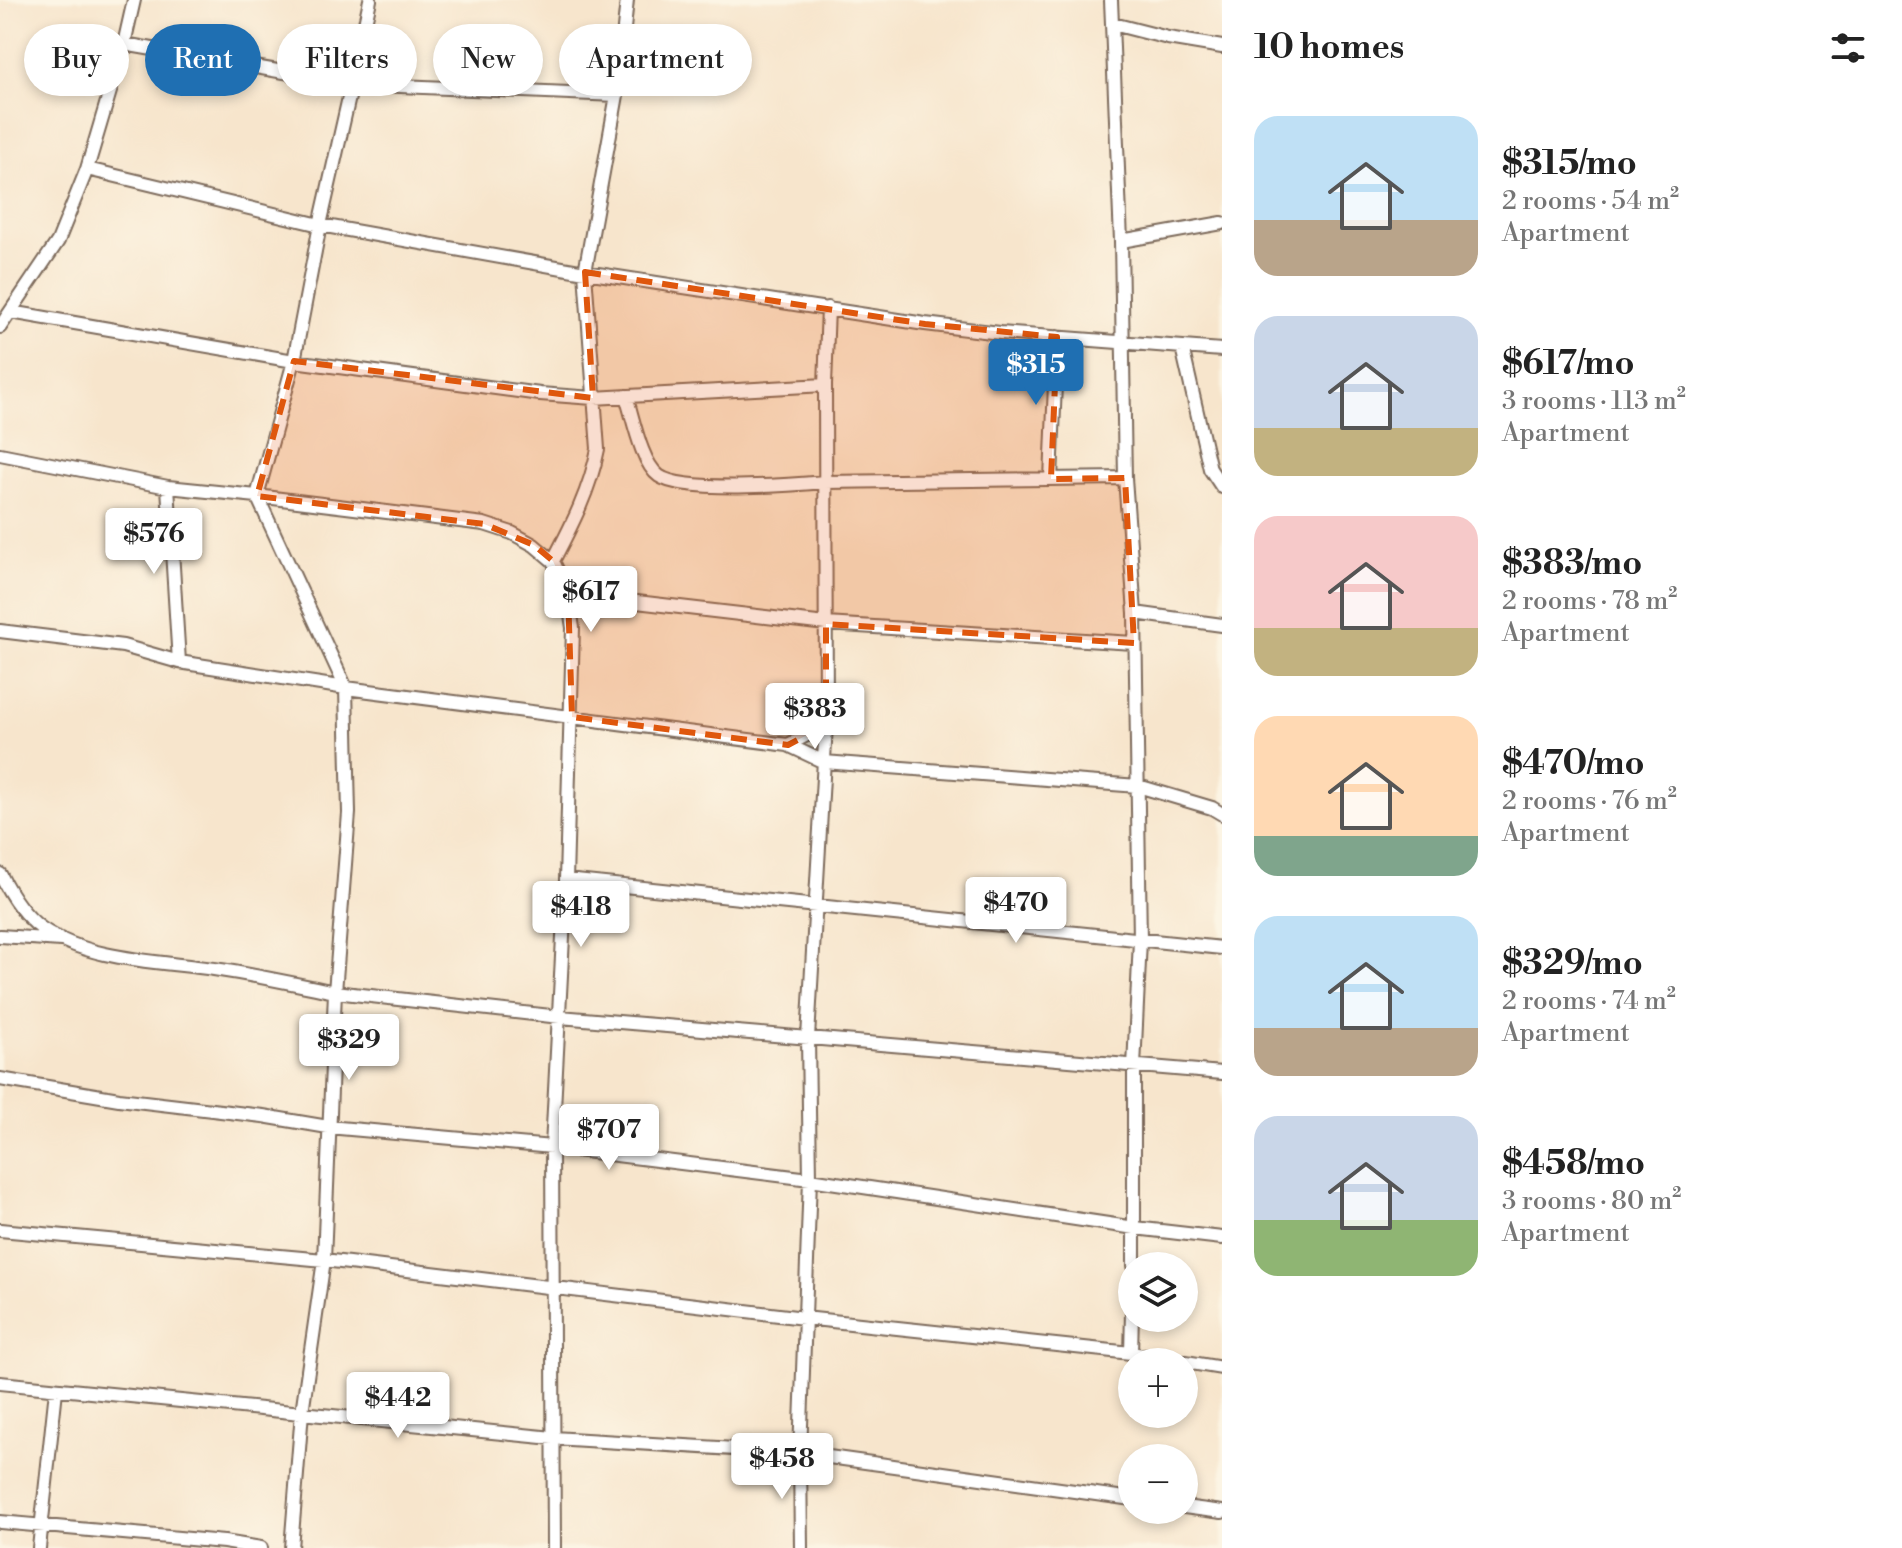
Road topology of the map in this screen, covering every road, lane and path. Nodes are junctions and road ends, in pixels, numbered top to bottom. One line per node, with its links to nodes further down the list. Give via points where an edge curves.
1 (134, 0): 5 (street)
2 (370, 0): 6 (street)
3 (627, 0): 7 (street)
4 (1111, 0): 8 (street)
5 (129, 24)
6 (365, 24)
7 (624, 24)
8 (1113, 24): 10 (street); 20 (street)
9 (129, 45): 11 (street)
10 (1222, 47)
11 (277, 71)
12 (417, 87): 13 (street)
13 (559, 93)
14 (109, 96): 17 (street)
15 (349, 96): 19 (street)
16 (617, 96): 21 (street)
17 (87, 169): 19 (street); 23 (street, via 58,241)
18 (1222, 223): 20 (street)
19 (320, 225): 21 (street); 29 (street)
20 (1121, 241): 26 (street)
21 (585, 272): 22 (street); 32 (street)
22 (828, 308): 25 (street); 30 (street)
23 (11, 312): 24 (street); 29 (street)
24 (0, 327)
25 (1057, 337): 26 (street); 35 (street)
26 (1122, 342): 27 (street); 34 (street)
27 (1182, 347): 28 (street); 38 (street, via 1210,469)
28 (1222, 350)
29 (294, 361): 32 (street); 39 (street)
30 (825, 385): 31 (street); 36 (street)
31 (626, 396): 32 (street); 36 (street, via 646,459 659,476 699,484)
32 (593, 398): 40 (street, via 598,426 593,473)
33 (0, 454): 37 (street)
34 (1125, 478): 35 (street); 42 (street)
35 (1051, 479): 36 (street)
36 (825, 482): 43 (street)
37 (168, 487): 39 (street); 47 (street)
38 (1222, 487)
39 (257, 496): 40 (street, via 484,524 512,533); 48 (street)
40 (553, 561): 41 (street)
41 (568, 594): 43 (street); 49 (street)
42 (1135, 613): 44 (street); 46 (street)
43 (826, 624): 46 (street); 50 (street)
44 (1222, 625)
45 (0, 631): 47 (street, via 123,646)
46 (1134, 643): 53 (street)
47 (179, 662): 48 (street)
48 (346, 688): 49 (street); 62 (street, via 349,813)
49 (572, 717): 51 (street); 56 (street)
50 (826, 725): 51 (street); 52 (street)
51 (788, 745): 52 (street)
52 (824, 762): 53 (street); 57 (street)
53 (1138, 786): 54 (street); 60 (street)
54 (1222, 814)
55 (0, 874): 59 (street, via 13,900 40,927)
56 (566, 880): 57 (street); 63 (street)
57 (814, 906): 60 (street); 64 (street)
58 (0, 936): 59 (street)
59 (65, 940): 62 (street, via 111,955)
60 (1140, 940): 61 (street); 65 (street)
61 (1222, 948)
62 (335, 992): 63 (street); 68 (street)
63 (560, 1017): 64 (street); 69 (street)
64 (808, 1038): 65 (street); 70 (street)
65 (1134, 1067): 66 (street); 71 (street)
66 (1222, 1073)
67 (0, 1079): 68 (street)
68 (328, 1127): 69 (street); 75 (street)
69 (552, 1147): 70 (street); 76 (street)
70 (810, 1179): 71 (street); 77 (street)
71 (1135, 1228): 73 (street); 74 (street)
72 (0, 1230): 75 (street)
73 (1222, 1238)
74 (1134, 1252)
75 (324, 1260): 76 (street); 83 (street)
76 (554, 1288): 77 (street); 84 (street)
77 (804, 1318): 78 (street); 85 (street)
78 (1118, 1352)
79 (1198, 1364): 80 (street)
80 (1222, 1368)
81 (0, 1383): 82 (street)
82 (56, 1390): 83 (street); 90 (street)
83 (302, 1412): 84 (street); 93 (street)
84 (553, 1438): 85 (street); 94 (street)
85 (800, 1453): 86 (street); 95 (street)
86 (1118, 1497)
87 (1198, 1509): 88 (street)
88 (1222, 1512)
89 (0, 1522): 90 (street)
90 (43, 1526): 91 (street); 92 (street)
91 (39, 1548)
92 (261, 1548)
93 (291, 1548)
94 (554, 1548)
95 (801, 1548)

